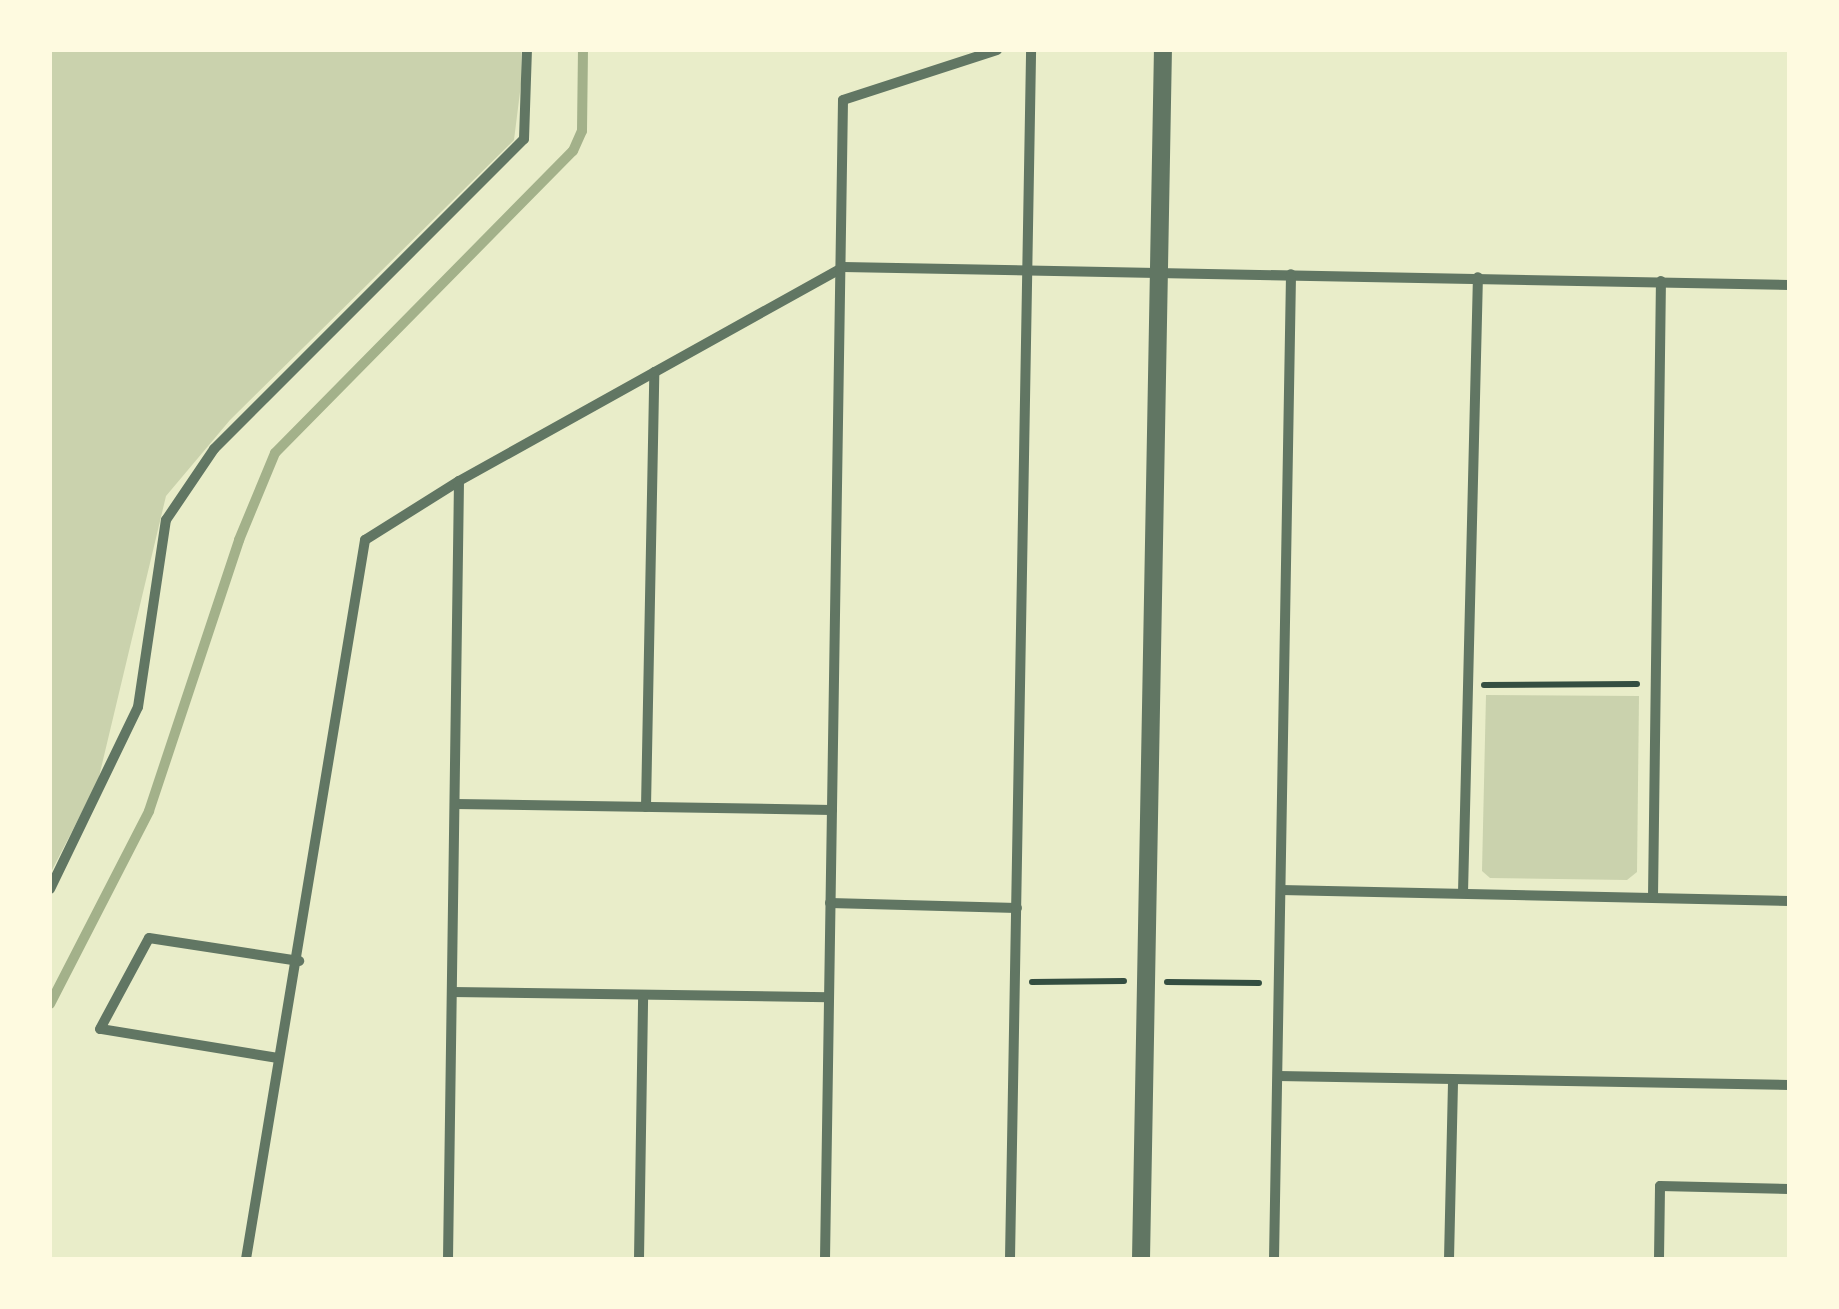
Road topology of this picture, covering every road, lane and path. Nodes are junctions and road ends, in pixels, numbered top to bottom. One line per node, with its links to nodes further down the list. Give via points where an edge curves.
1 (528, 50): 19 (street, via 524,139 214,449 166,520 138,707)
2 (997, 50): 5 (street, via 842,100)
3 (1031, 50): 6 (street)
4 (1163, 50): 7 (street)
5 (843, 267): 6 (street); 12 (street); 18 (street)
6 (1029, 270): 7 (street); 25 (street)
7 (1160, 271): 8 (street); 40 (street)
8 (1292, 274): 9 (street); 20 (street)
9 (1478, 277): 10 (street); 15 (street)
10 (1662, 281): 11 (street); 14 (street)
11 (1789, 285)
12 (654, 372): 13 (street); 17 (street)
13 (459, 481): 16 (street); 26 (street, via 365,540)
14 (1656, 684): 15 (path); 22 (street)
15 (1468, 685): 21 (street)
16 (455, 804): 17 (street); 27 (street)
17 (646, 807): 18 (street)
18 (832, 810): 24 (street)
19 (50, 890)
20 (1281, 890): 21 (street); 31 (street)
21 (1463, 894): 22 (street)
22 (1653, 897): 23 (street)
23 (1789, 901)
24 (830, 903): 25 (street); 29 (street)
25 (1017, 908): 39 (street)
26 (298, 962): 30 (street); 30 (street, via 148,938 100,1029)
27 (452, 992): 28 (street); 36 (street)
28 (644, 994): 29 (street); 37 (street)
29 (829, 997): 38 (street)
30 (278, 1058): 35 (street)
31 (1278, 1076): 32 (street); 41 (street)
32 (1452, 1080): 33 (street); 42 (street)
33 (1789, 1085)
34 (1789, 1189): 43 (street, via 1660,1186)
35 (246, 1259)
36 (448, 1259)
37 (639, 1259)
38 (825, 1259)
39 (1010, 1259)
40 (1141, 1259)
41 (1274, 1259)
42 (1449, 1259)
43 (1659, 1259)

